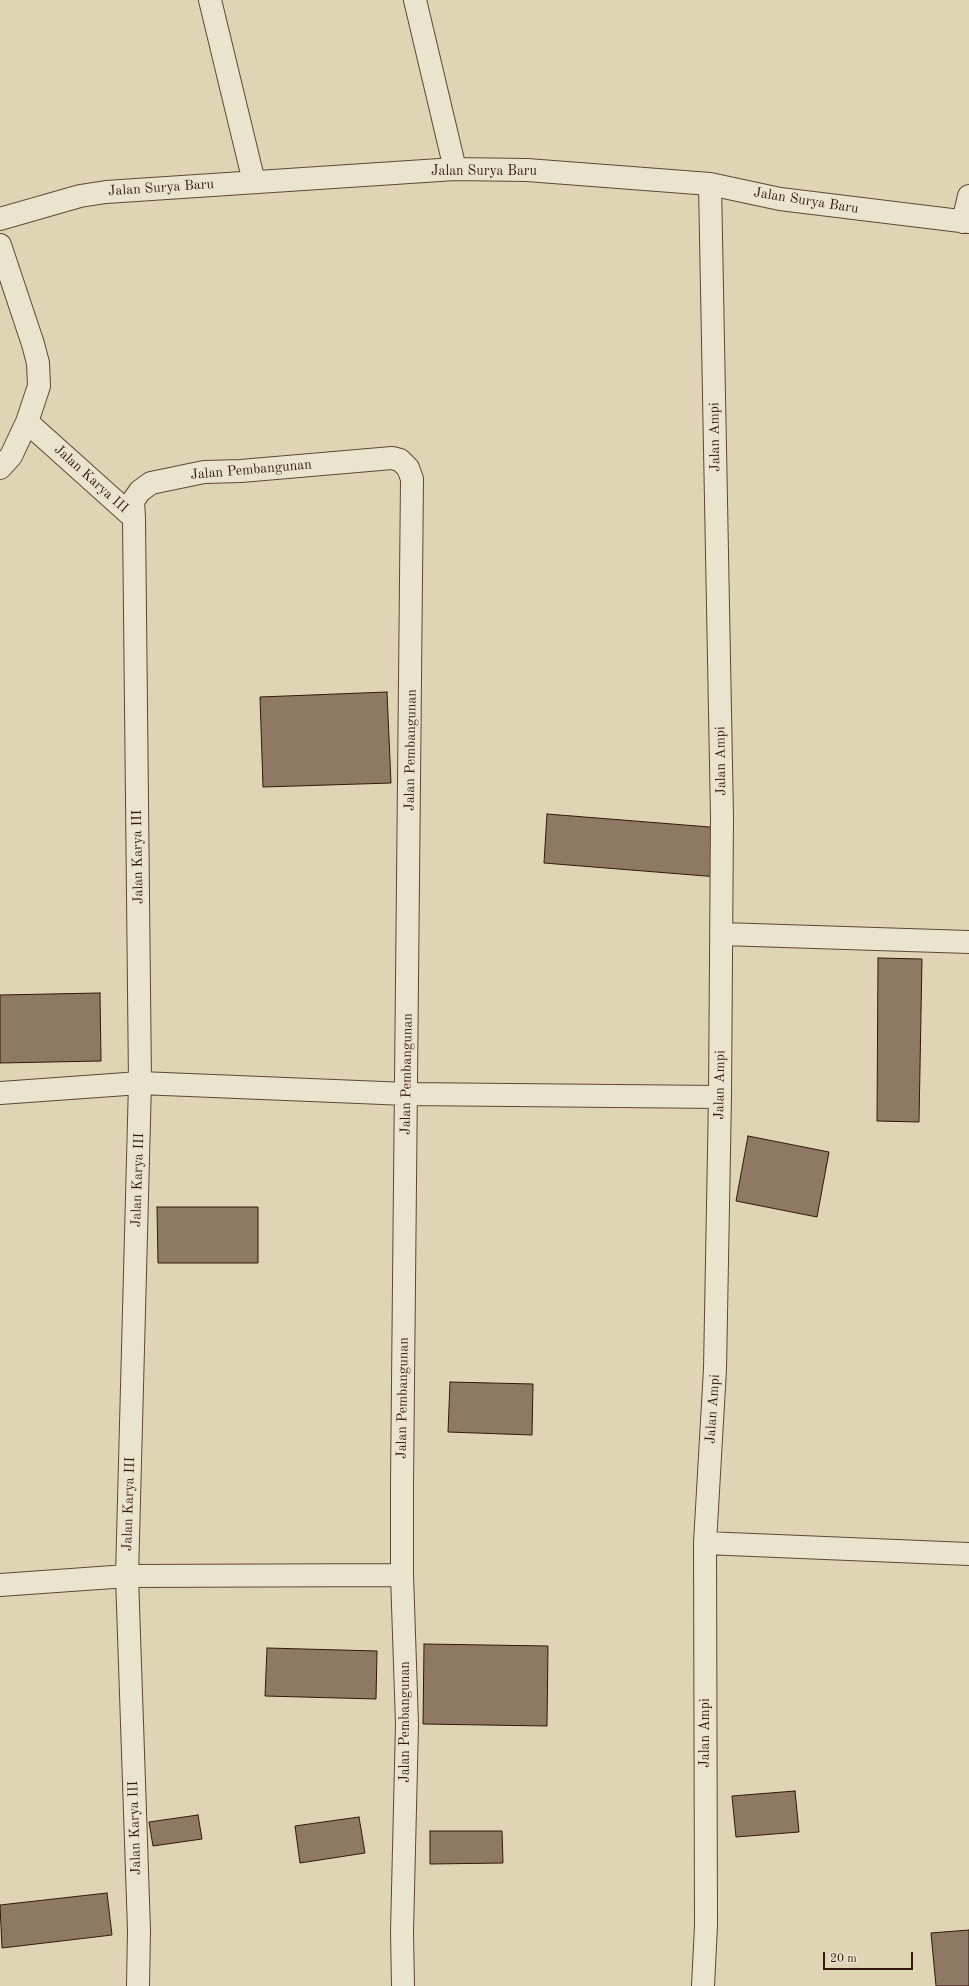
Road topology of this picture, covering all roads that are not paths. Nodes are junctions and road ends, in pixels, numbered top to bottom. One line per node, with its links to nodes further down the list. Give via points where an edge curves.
1 (210, 0): 4 (street)
2 (415, 0): 3 (street)
3 (455, 169): 4 (street, Jalan Surya Baru); 5 (street, Jalan Surya Baru, via 527,170)
4 (254, 182): 7 (street, Jalan Surya Baru, via 106,192 80,196)
5 (710, 184): 8 (street, Jalan Surya Baru, via 780,198); 13 (street, Jalan Ampi)
6 (969, 196): 8 (street)
7 (0, 219)
8 (966, 222)
9 (0, 245): 10 (street, via 38,363 39,386)
10 (28, 422): 11 (street, via 11,456); 12 (street, Jalan Karya III)
11 (0, 468)
12 (134, 518): 15 (street, Jalan Karya III); 17 (street, Jalan Pembangunan, via 133,501 140,491 151,483 204,472 392,458 400,460 408,468 412,479 413,515)
13 (722, 934): 14 (street); 18 (street, Jalan Ampi)
14 (969, 942)
15 (140, 1083): 16 (street); 17 (street); 22 (street, Jalan Karya III)
16 (0, 1093)
17 (407, 1094): 18 (street); 21 (street, Jalan Pembangunan)
18 (720, 1097): 19 (street, Jalan Ampi, via 715,1369)
19 (705, 1543): 20 (street); 26 (street, Jalan Ampi, via 706,1926)
20 (969, 1554)
21 (402, 1575): 22 (street); 25 (street, Jalan Pembangunan, via 408,1724 402,1932)
22 (127, 1576): 23 (street); 24 (street, Jalan Karya III)
23 (0, 1585)
24 (138, 1986)
25 (403, 1986)
26 (703, 1986)

